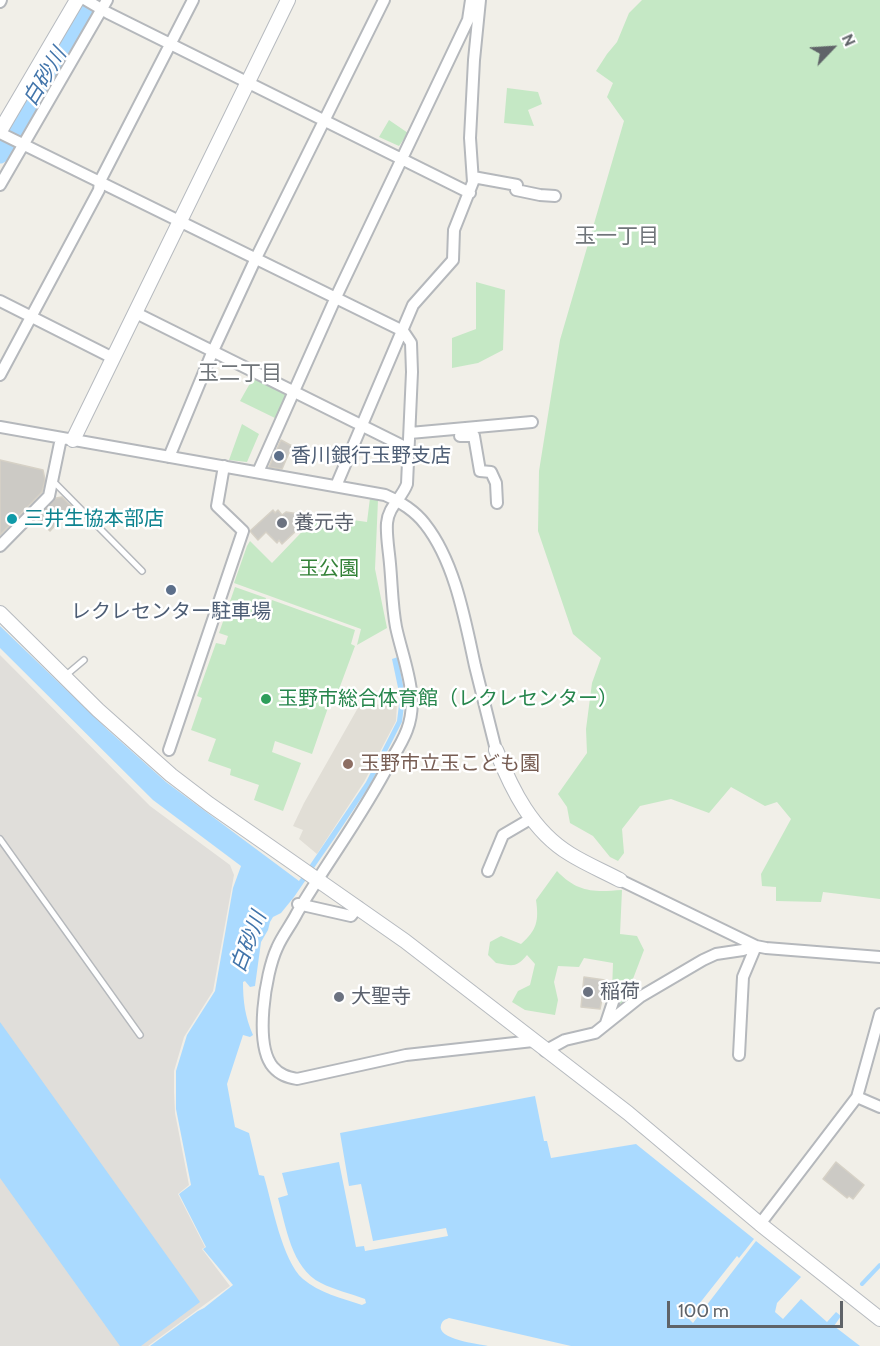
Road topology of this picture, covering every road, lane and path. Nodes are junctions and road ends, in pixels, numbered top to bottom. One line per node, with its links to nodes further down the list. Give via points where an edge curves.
1 (77, 0): 12 (street)
2 (86, 0): 8 (street)
3 (192, 0): 9 (street)
4 (288, 0): 10 (street)
5 (384, 0): 11 (street)
6 (471, 0): 14 (street, via 468,20)
7 (480, 0): 15 (street, via 470,138)
8 (102, 6): 9 (street); 13 (street)
9 (171, 45): 10 (street); 16 (street)
10 (247, 83): 11 (street); 20 (street)
11 (324, 122): 14 (street); 21 (street)
12 (2, 133): 13 (street)
13 (20, 143): 16 (street); 17 (street)
14 (401, 160): 18 (street); 22 (street)
15 (473, 177): 18 (street); 19 (street)
16 (100, 181): 20 (street); 25 (street, via 99,190)
17 (0, 184)
18 (470, 194): 26 (street, via 454,230 453,260 413,305)
19 (555, 196)
20 (181, 221): 21 (street); 24 (street)
21 (256, 258): 22 (street); 27 (street)
22 (336, 297): 26 (street); 30 (street)
23 (0, 301): 25 (street)
24 (136, 313): 27 (street); 28 (street)
25 (31, 317): 28 (street); 29 (street)
26 (404, 331): 32 (street); 35 (street, via 411,343)
27 (212, 352): 30 (street); 38 (street)
28 (113, 358): 36 (street)
29 (0, 375)
30 (294, 393): 32 (street); 40 (street)
31 (532, 422): 34 (street)
32 (363, 425): 37 (street); 42 (street)
33 (0, 427): 36 (street)
34 (456, 430): 35 (street); 44 (street, via 456,435 474,436 480,471 491,472)
35 (410, 433): 37 (street)
36 (67, 439): 38 (street); 41 (street)
37 (409, 449): 43 (street, via 407,484)
38 (169, 456): 39 (street)
39 (224, 466): 40 (street); 50 (street, via 217,506 243,531)
40 (258, 472): 42 (street)
41 (52, 480): 45 (street, via 49,496); 46 (lane)
42 (336, 486): 43 (street)
43 (398, 500): 51 (street, via 425,524 459,594); 55 (street, via 391,508 387,524 393,605 412,699 407,729 372,797)
44 (497, 503)
45 (0, 546)
46 (142, 571)
47 (0, 614): 49 (street)
48 (84, 660): 49 (lane)
49 (64, 677): 55 (street, via 171,775)
50 (169, 750)
51 (496, 750): 52 (street, via 508,780)
52 (532, 818): 54 (street, via 503,835); 56 (street, via 570,854)
53 (0, 839): 64 (lane)
54 (488, 871)
55 (311, 875): 57 (street); 58 (street)
56 (620, 880): 59 (street)
57 (298, 904): 58 (street, via 351,916); 65 (street, via 270,971 262,1036 273,1068 284,1076 297,1079 406,1055)
58 (358, 907): 65 (street)
59 (756, 946): 60 (street); 63 (street, via 703,960 640,997); 67 (street, via 743,976)
60 (880, 957)
61 (606, 993): 63 (street, via 615,996)
62 (880, 1014): 68 (street)
63 (606, 1023): 66 (street, via 595,1033 565,1040)
64 (140, 1035)
65 (533, 1041): 66 (street)
66 (545, 1050): 70 (street, via 628,1113)
67 (740, 1054)
68 (857, 1097): 69 (street); 70 (street)
69 (880, 1107)
70 (760, 1224): 71 (street)
71 (880, 1319)

